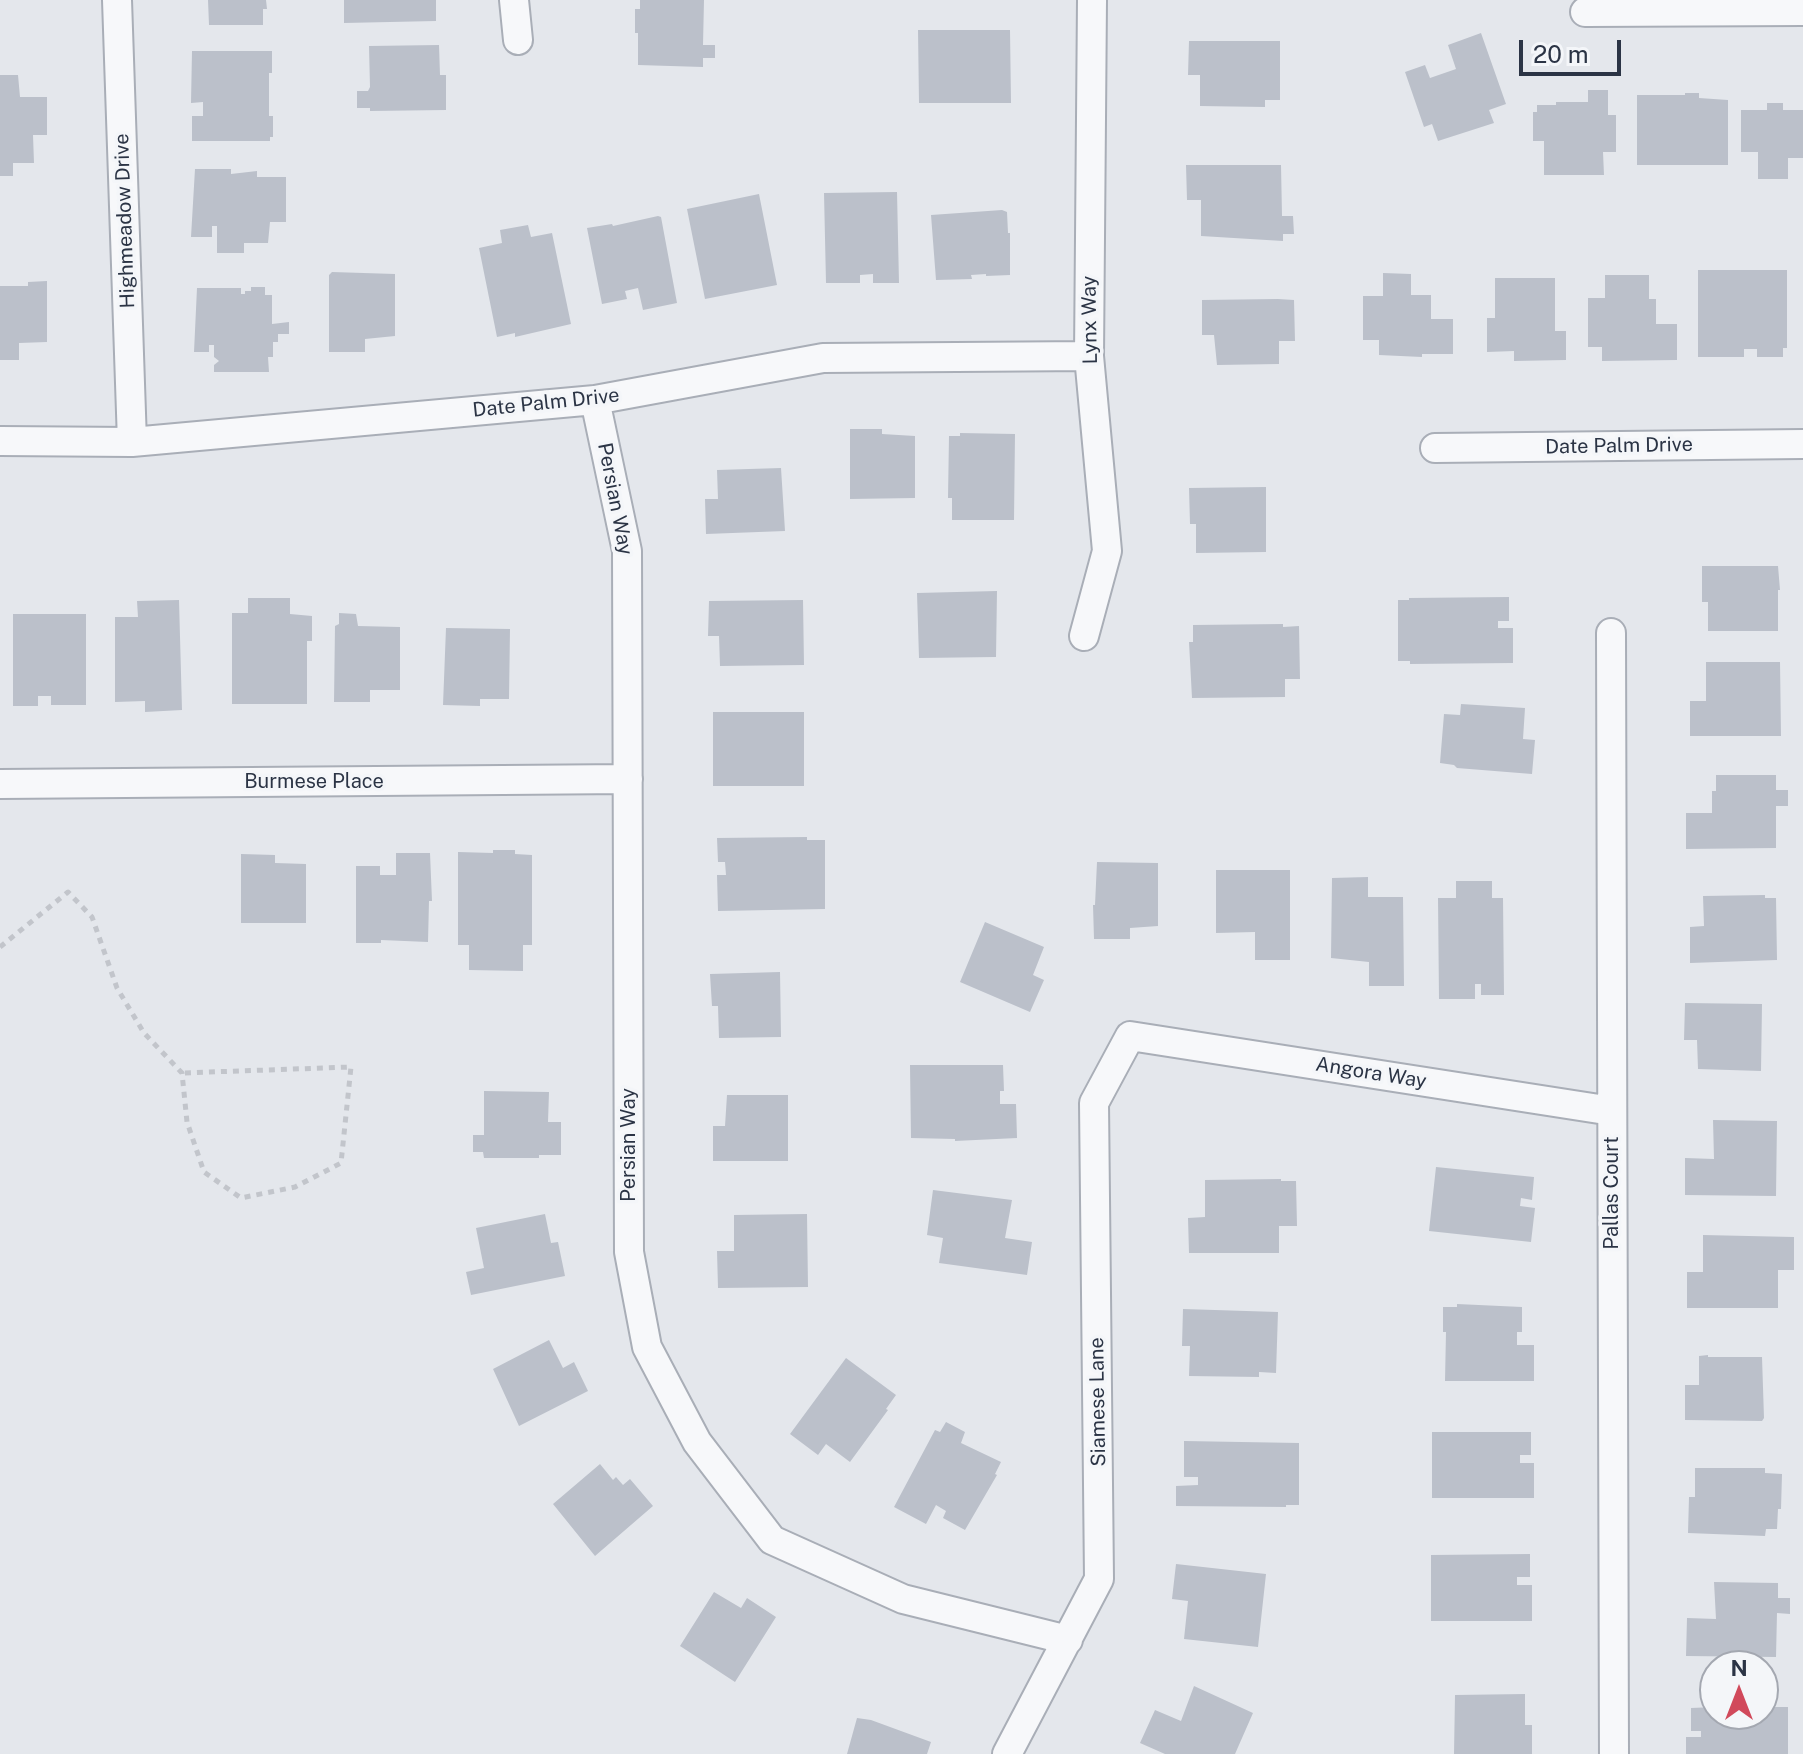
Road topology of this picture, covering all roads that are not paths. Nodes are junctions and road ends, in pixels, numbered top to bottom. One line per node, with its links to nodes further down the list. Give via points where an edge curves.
1 (117, 0): 10 (street, Highmeadow Drive)
2 (514, 0): 6 (street)
3 (1092, 0): 7 (street, Lynx Way)
4 (1803, 11): 5 (street)
5 (1585, 12)
6 (518, 40)
7 (1089, 356): 8 (street, Date Palm Drive, via 823,358); 14 (street, Lynx Way, via 1107,551)
8 (595, 400): 10 (street, Date Palm Drive); 15 (street, Persian Way, via 627,551)
9 (0, 441): 10 (street, Date Palm Drive)
10 (132, 442)
11 (1803, 444): 12 (street, Date Palm Drive)
12 (1435, 448)
13 (1611, 633): 18 (street, Pallas Court)
14 (1084, 636)
15 (628, 779): 16 (street, Burmese Place); 19 (street, Persian Way, via 629,1252 647,1347 697,1442 772,1540 903,1599)
16 (0, 784)
17 (1130, 1036): 18 (street, Angora Way); 19 (street, Siamese Lane, via 1094,1103 1099,1579)
18 (1612, 1111): 21 (street, Pallas Court)
19 (1068, 1640): 20 (street, Siamese Lane)
20 (1007, 1754)
21 (1614, 1754)

